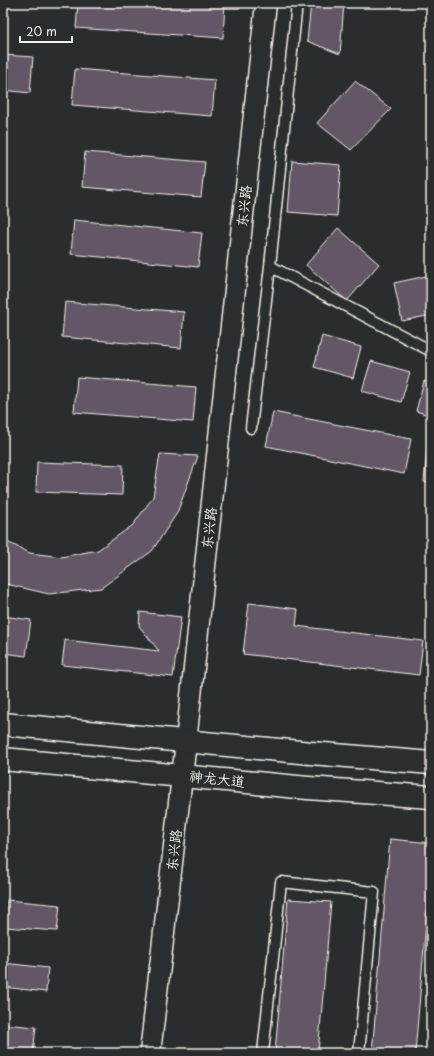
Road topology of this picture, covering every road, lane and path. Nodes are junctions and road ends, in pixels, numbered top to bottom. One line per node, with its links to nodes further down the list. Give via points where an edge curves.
1 (266, 3): 7 (street, 东兴路)
2 (297, 3): 3 (lane)
3 (270, 266): 4 (lane); 5 (lane)
4 (431, 351)
5 (251, 428)
6 (3, 724): 7 (main road)
7 (186, 742): 9 (main road); 10 (street, 东兴路)
8 (3, 759): 10 (main road, 神龙大道)
9 (431, 763)
10 (182, 776): 11 (main road, 神龙大道); 12 (street, 东兴路)
11 (431, 797)
12 (150, 1053)
13 (263, 1053): 14 (lane, via 281,882 374,892)
14 (358, 1053)

